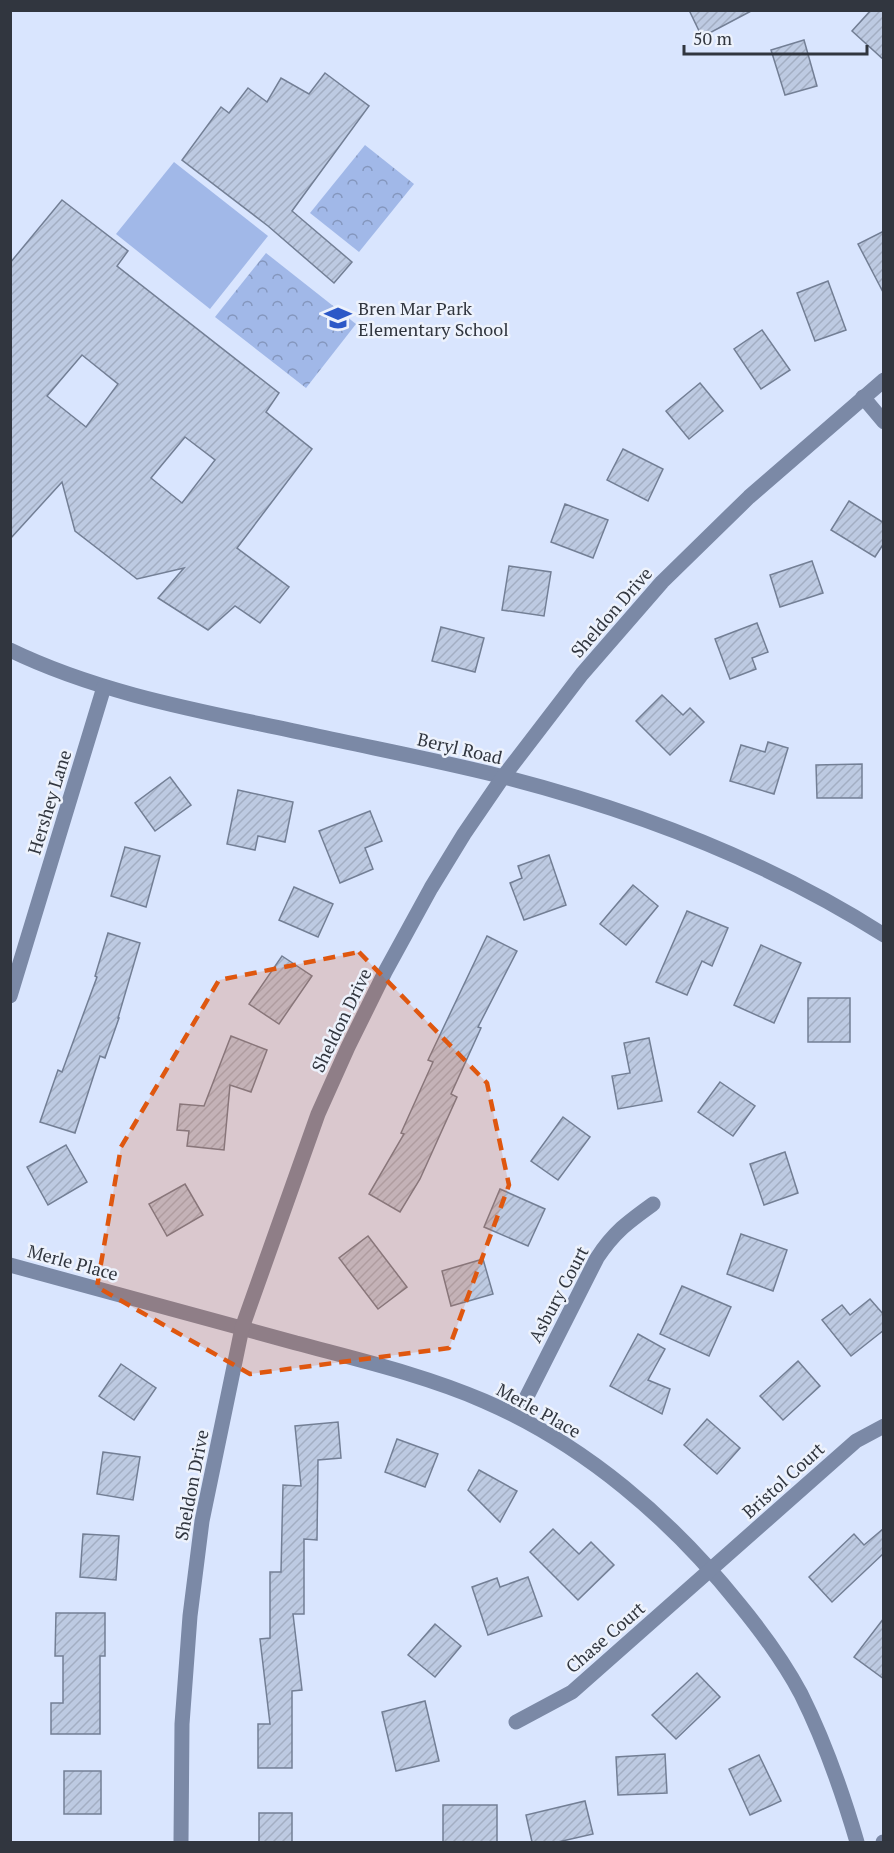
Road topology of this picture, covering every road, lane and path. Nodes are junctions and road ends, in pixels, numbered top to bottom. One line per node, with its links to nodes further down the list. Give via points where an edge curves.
1 (884, 380): 2 (street, Sheldon Drive)
2 (862, 397): 3 (street); 6 (street, Sheldon Drive, via 749,496 662,582 582,674)
3 (884, 422)
4 (10, 650): 5 (street, Beryl Road)
5 (104, 687): 6 (street, Beryl Road); 8 (street, Hershey Lane)
6 (503, 777): 7 (street, Beryl Road, via 687,836 773,874); 11 (street, Sheldon Drive, via 431,888 348,1047 318,1114)
7 (884, 935)
8 (10, 996)
9 (653, 1204): 12 (street, Asbury Court, via 627,1222 597,1258)
10 (10, 1265): 11 (street, Merle Place)
11 (242, 1328): 12 (street, Merle Place, via 402,1372); 16 (street, Sheldon Drive, via 202,1521 190,1616 182,1724)
12 (517, 1416): 14 (street, Merle Place, via 581,1455 638,1498)
13 (884, 1426): 14 (street, Bristol Court, via 856,1441)
14 (712, 1569): 15 (street, Chase Court, via 572,1692); 17 (street, Merle Place, via 753,1621 800,1692 840,1782)
15 (516, 1722)
16 (181, 1842)
17 (857, 1842)

